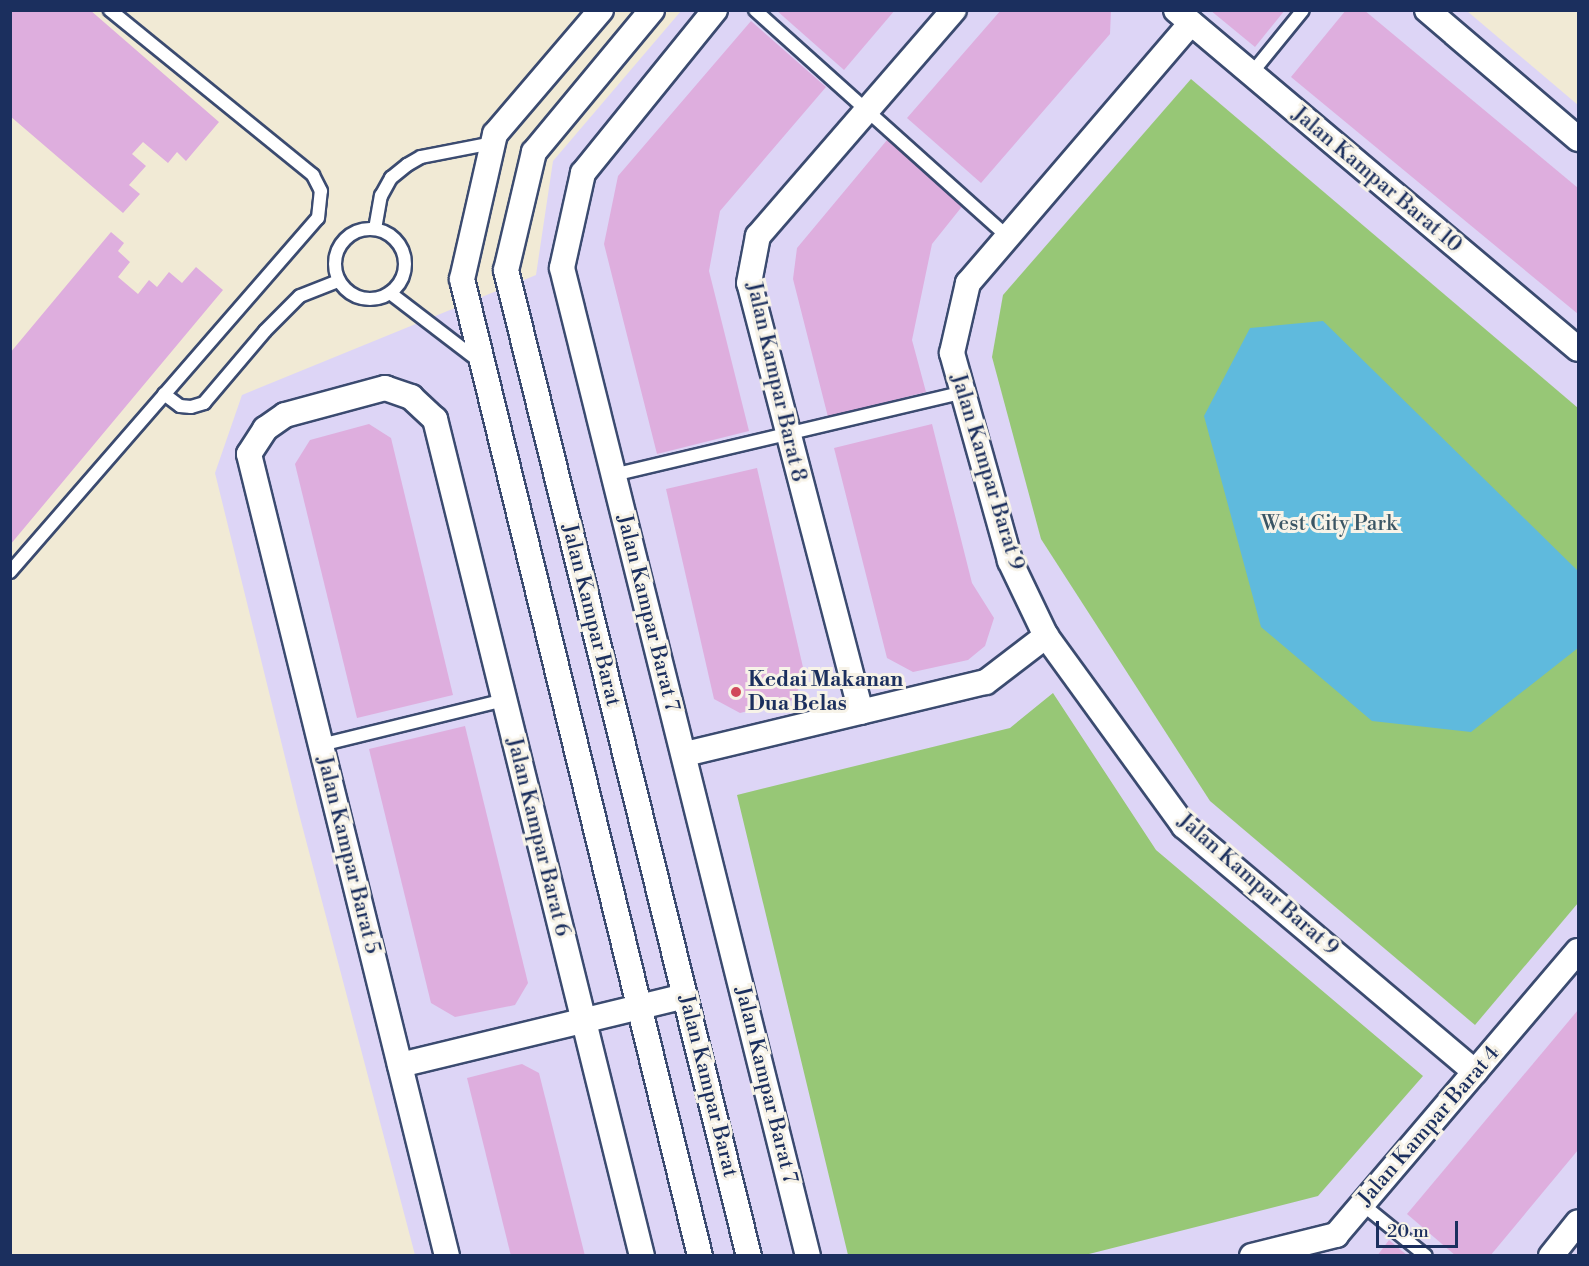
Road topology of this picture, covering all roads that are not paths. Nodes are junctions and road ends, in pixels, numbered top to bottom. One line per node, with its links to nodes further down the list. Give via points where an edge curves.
1 (110, 10): 21 (lane, via 313,175 321,191 318,218)
2 (601, 10): 13 (street, via 495,134)
3 (652, 10): 32 (street, Jalan Kampar Barat, via 534,152 506,270)
4 (715, 10): 24 (street, Jalan Kampar Barat 7, via 583,173 562,268)
5 (755, 10): 11 (lane)
6 (954, 10): 11 (street, Jalan Kampar Barat 8)
7 (1303, 10): 10 (lane)
8 (1427, 10): 12 (street)
9 (1183, 17): 10 (street, Jalan Kampar Barat 10); 15 (street, Jalan Kampar Barat 9)
10 (1251, 74): 18 (street, Jalan Kampar Barat 10)
11 (867, 110): 15 (lane); 22 (street, Jalan Kampar Barat 8, via 758,236 749,283)
12 (1578, 139)
13 (493, 143): 14 (lane, via 421,157 407,165 391,178 381,196); 19 (street, via 462,279)
14 (375, 229): 16 (lane, via 364,228 344,238 334,259); 17 (lane, via 396,239 405,261 399,285)
15 (1007, 236): 20 (street, Jalan Kampar Barat 9, via 968,283 952,353)
16 (338, 281): 17 (lane, via 356,297 367,300); 21 (lane, via 300,296 204,403 180,406)
17 (390, 293): 19 (lane)
18 (1578, 349)
19 (483, 363): 33 (street)
20 (963, 392): 22 (lane); 26 (street, Jalan Kampar Barat 9, via 1010,561)
21 (164, 394): 25 (lane)
22 (787, 434): 24 (lane); 28 (street, Jalan Kampar Barat 8)
23 (249, 454): 27 (street, Jalan Kampar Barat 6, via 265,429 285,415 385,388 411,397 435,419); 29 (street, Jalan Kampar Barat 5)
24 (613, 475): 30 (street, Jalan Kampar Barat 7)
25 (10, 572)
26 (1046, 636): 28 (street, via 986,682); 36 (street, Jalan Kampar Barat 9, via 1184,826)
27 (504, 700): 29 (lane); 34 (street, Jalan Kampar Barat 6)
28 (861, 712): 30 (street)
29 (321, 745): 35 (street, Jalan Kampar Barat 5)
30 (685, 754): 43 (street, Jalan Kampar Barat 7)
31 (1578, 951): 36 (street, Jalan Kampar Barat 4)
32 (686, 996): 33 (street); 42 (street, Jalan Kampar Barat)
33 (639, 1007): 34 (street); 41 (street)
34 (583, 1021): 35 (street); 40 (street, Jalan Kampar Barat 6)
35 (400, 1065): 39 (street, Jalan Kampar Barat 5)
36 (1475, 1072): 37 (street, Jalan Kampar Barat 4)
37 (1362, 1204): 44 (street, Jalan Kampar Barat 4, via 1336,1235); 45 (lane)
38 (1578, 1222): 46 (street)
39 (447, 1256)
40 (642, 1256)
41 (700, 1256)
42 (749, 1256)
43 (808, 1256)
44 (1252, 1256)
45 (1426, 1256)
46 (1551, 1256)

